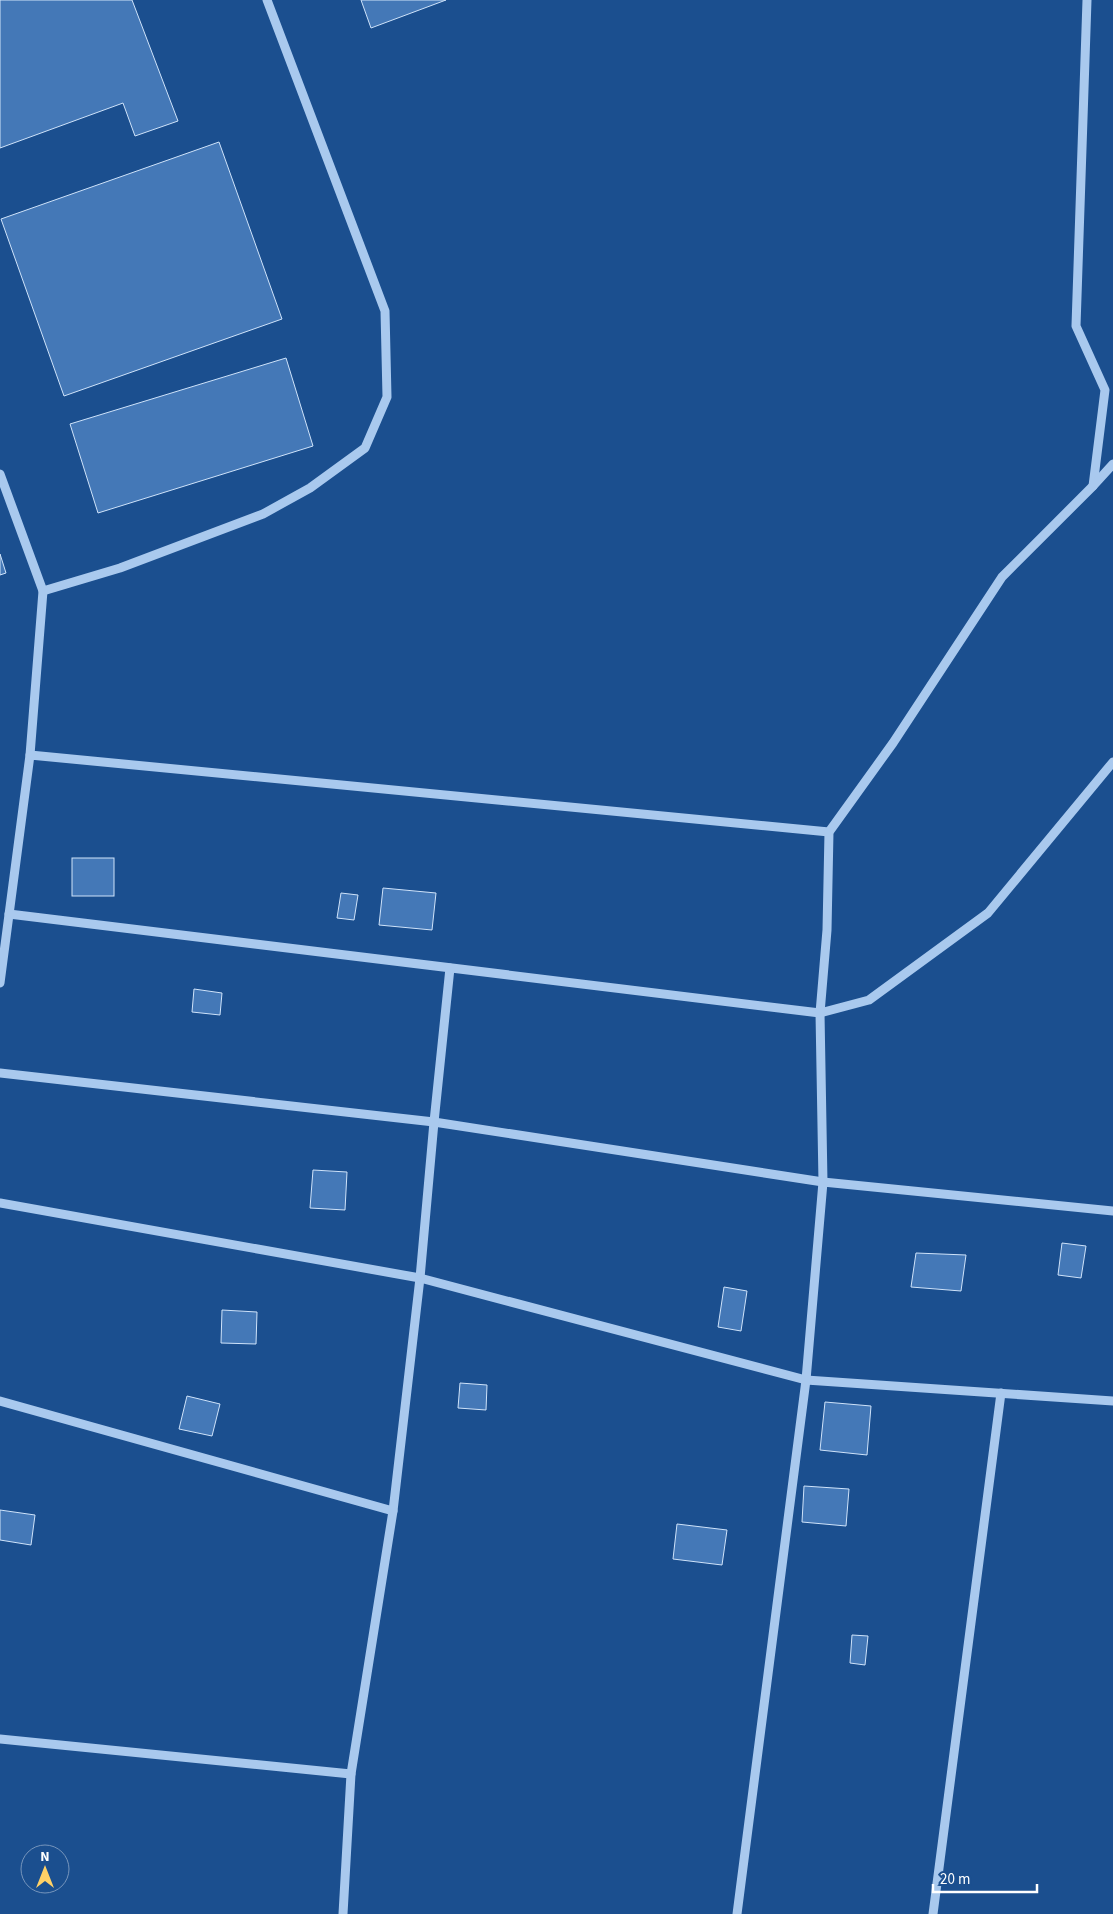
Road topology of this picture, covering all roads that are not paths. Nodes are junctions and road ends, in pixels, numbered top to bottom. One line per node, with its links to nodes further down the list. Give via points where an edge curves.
1 (267, 0): 6 (street, via 385,311 386,397 365,448 310,488 263,514 120,568)
2 (1087, 0): 5 (street, via 1076,326 1105,390)
3 (1113, 464): 5 (street)
4 (0, 474): 6 (street)
5 (1094, 486): 9 (street, via 1002,577 893,743)
6 (43, 591): 7 (street)
7 (30, 755): 9 (street); 10 (street)
8 (1113, 762): 13 (street, via 988,913 869,1000)
9 (829, 832): 13 (street, via 827,930)
10 (9, 914): 11 (street); 12 (street)
11 (450, 968): 13 (street); 15 (street)
12 (0, 983)
13 (820, 1013): 16 (street)
14 (0, 1073): 15 (street)
15 (434, 1122): 16 (street); 19 (street)
16 (824, 1182): 18 (street); 20 (street)
17 (0, 1203): 19 (street)
18 (1113, 1211)
19 (420, 1278): 20 (street); 24 (street)
20 (806, 1380): 21 (street); 28 (street)
21 (1001, 1393): 23 (street); 29 (street)
22 (0, 1401): 24 (street)
23 (1113, 1401)
24 (393, 1512): 26 (street)
25 (0, 1739): 26 (street)
26 (351, 1774): 27 (street)
27 (342, 1914)
28 (737, 1914)
29 (933, 1914)

